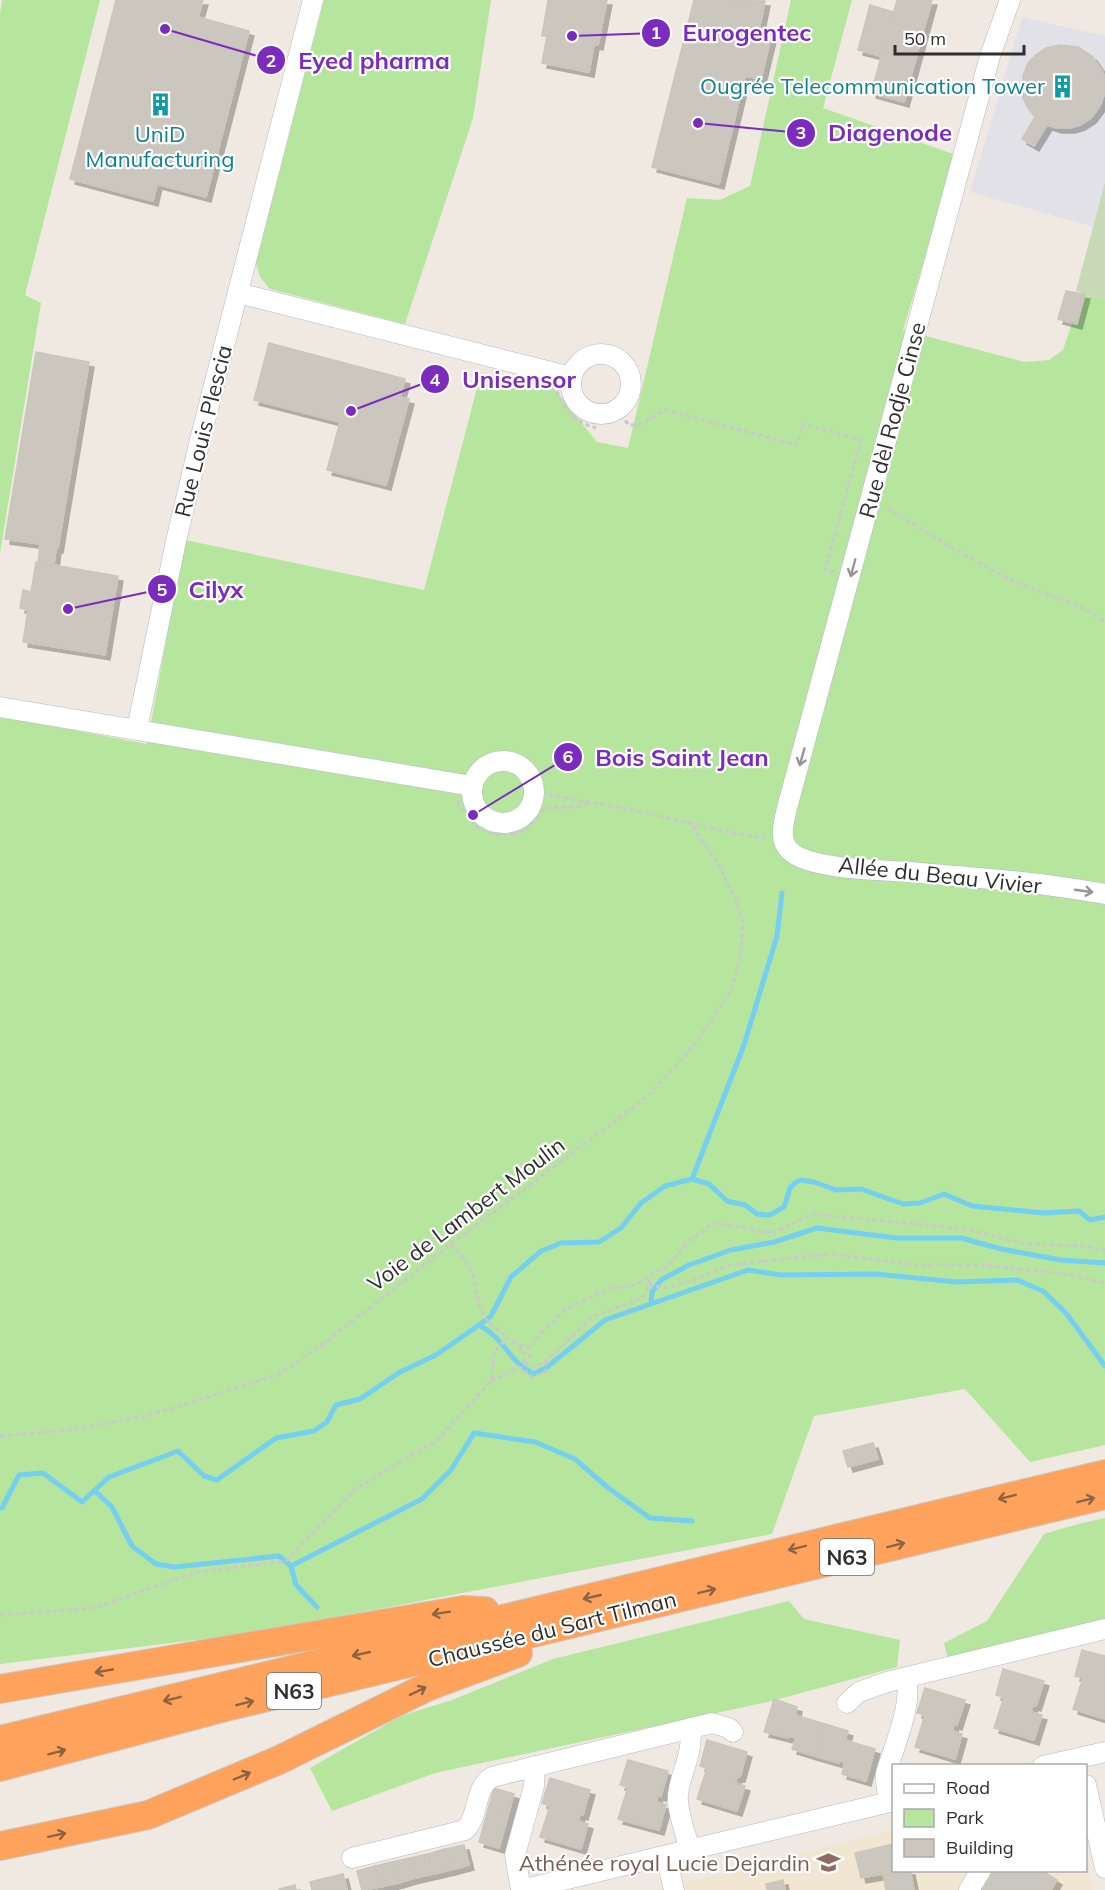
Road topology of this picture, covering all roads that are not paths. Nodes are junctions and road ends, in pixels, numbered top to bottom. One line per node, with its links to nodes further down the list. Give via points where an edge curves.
1 (314, 0): 3 (street, Rue Louis Plescia)
2 (1010, 0): 8 (street, Rue dèl Rodje Cinse, one-way to 8, via 990,56 787,808)
3 (238, 293): 4 (street); 6 (street, Rue Louis Plescia, via 177,533)
4 (571, 377): 4 (street, via 586,357 604,354 623,363 631,381 630,392 616,409 599,414 580,406 574,398)
5 (0, 707): 6 (street)
6 (137, 729): 7 (street)
7 (472, 786): 7 (street, via 474,806 498,824 508,824 526,814 531,806 534,792 530,776 513,762 492,762 482,768)
8 (784, 841): 9 (street, Allée du Beau Vivier, one-way to 9, via 796,856 816,863)
9 (1105, 894)
10 (1105, 1474): 12 (highway, Chaussée du Sart Tilman / N63, one-way to 12)
11 (1105, 1495): 13 (highway, Chaussée du Sart Tilman / N63, one-way to 11)
12 (520, 1614): 16 (highway, one-way to 16, via 463,1610); 20 (highway, Chaussée du Sart Tilman / N63, one-way to 20)
13 (588, 1620): 25 (highway, Chaussée du Sart Tilman / N63, one-way to 13, via 226,1707); 28 (highway, one-way to 13, via 148,1815 279,1760 427,1687 548,1641)
14 (1105, 1629): 15 (street)
15 (906, 1678): 17 (street, via 873,1686); 27 (street, via 908,1701 886,1773)
16 (0, 1689)
17 (847, 1703)
18 (690, 1728): 19 (street, via 718,1724); 24 (street); 29 (street, via 692,1739 678,1795)
19 (733, 1732)
20 (0, 1740)
21 (1104, 1756): 22 (street)
22 (1080, 1762): 23 (street)
23 (1062, 1764)
24 (535, 1766): 31 (street, via 486,1781 465,1830); 34 (street, via 534,1786 515,1855)
25 (0, 1767)
26 (1087, 1789): 32 (street)
27 (891, 1801): 29 (street)
28 (0, 1846)
29 (690, 1850): 30 (street)
30 (666, 1856): 34 (street); 35 (street)
31 (352, 1858)
32 (1105, 1868)
33 (980, 1872): 36 (street)
34 (521, 1890)
35 (674, 1890)
36 (969, 1890)

